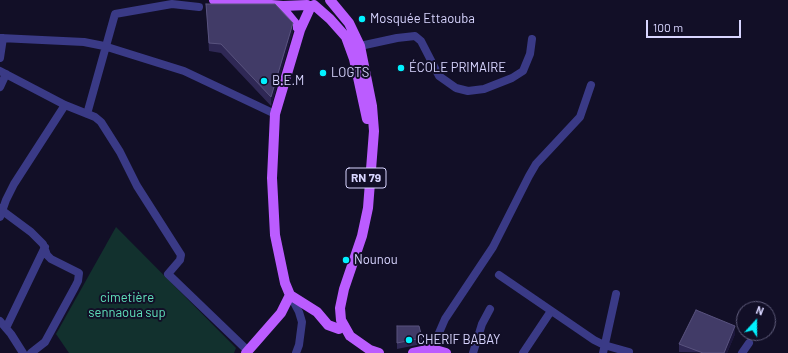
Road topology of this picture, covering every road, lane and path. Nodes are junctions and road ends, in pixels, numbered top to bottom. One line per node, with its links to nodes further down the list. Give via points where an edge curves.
1 (214, 0): 5 (main road)
2 (330, 0): 10 (main road, via 349,23)
3 (311, 3): 5 (main road); 6 (main road); 10 (main road, RN 79, via 338,27)
4 (199, 6): 9 (street, via 172,4 115,14)
5 (278, 6): 6 (main road)
6 (300, 30): 17 (main road)
7 (2, 38): 9 (street, via 84,42); 11 (street)
8 (532, 39): 10 (street, via 530,54 523,71 484,89 468,91 456,88 439,76 421,40 415,36)
9 (104, 46): 16 (street); 17 (street, via 184,71)
10 (356, 49): 27 (main road, RN 79, via 369,134 365,190 358,228 336,306); 37 (main road, via 372,106 373,158 368,208 362,236 344,288 341,314 344,328 350,336)
11 (0, 58)
12 (3, 73): 14 (street); 15 (street)
13 (591, 85): 29 (street, via 580,117 536,164 493,247 445,319)
14 (0, 87)
15 (65, 105): 16 (street); 18 (street, via 14,184)
16 (87, 114): 31 (street, via 95,116 106,128 137,186 181,255 168,274)
17 (275, 114): 22 (main road, via 272,163 274,228)
18 (0, 212): 19 (street, via 31,232)
19 (45, 248): 26 (street); 34 (street, via 51,259 76,271 79,277 44,342)
20 (500, 275): 24 (street)
21 (616, 294): 30 (street)
22 (290, 295): 27 (main road, via 317,312 328,326); 31 (main road, via 274,323); 35 (street, via 299,312 302,327)
23 (490, 309): 40 (street, via 482,324)
24 (551, 311): 30 (street); 41 (street)
25 (0, 321): 26 (street)
26 (6, 328): 33 (street)
27 (339, 329): 36 (main road, via 345,339)
28 (749, 344): 42 (street)
29 (432, 349): 38 (main road); 39 (main road)
30 (604, 349): 32 (street)
31 (247, 352)
32 (629, 352)
33 (22, 353)
34 (31, 353)
35 (296, 353)
36 (363, 353)
37 (379, 353)
38 (413, 353)
39 (446, 353)
40 (473, 353)
41 (523, 353)
42 (742, 353)

